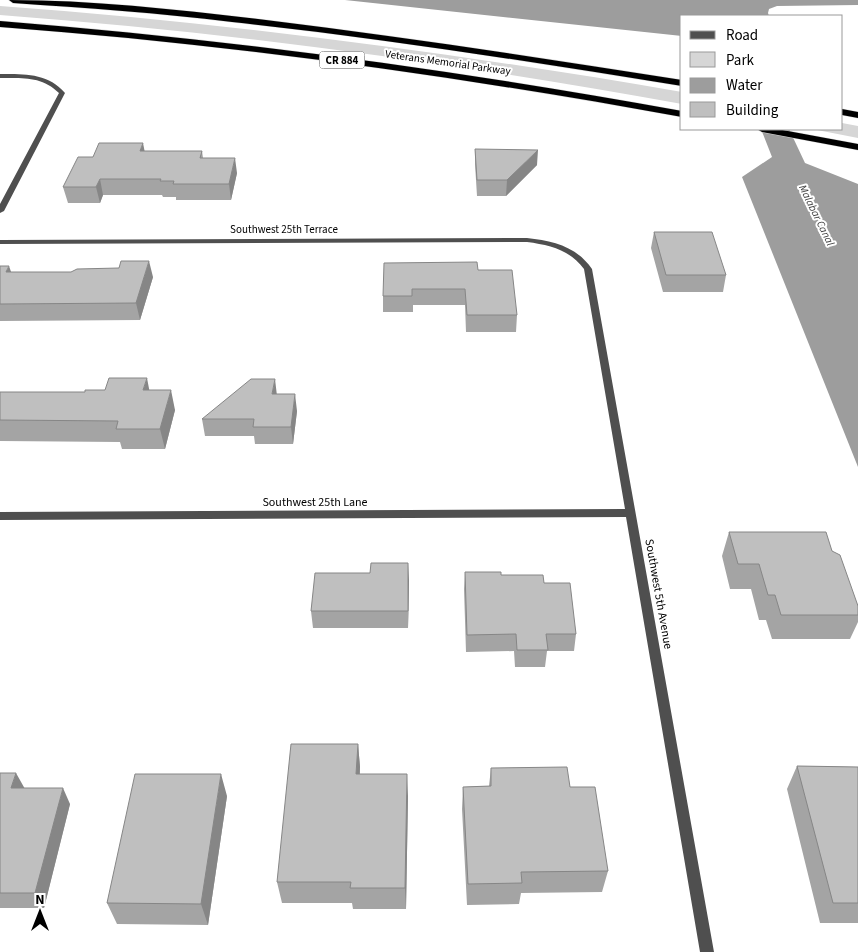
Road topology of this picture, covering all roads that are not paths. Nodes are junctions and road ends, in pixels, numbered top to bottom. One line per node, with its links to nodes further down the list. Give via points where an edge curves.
1 (13, 0): 4 (highway, Veterans Memorial Parkway / CR 884, via 231,19 486,52)
2 (0, 24): 5 (highway, Veterans Memorial Parkway / CR 884, via 250,48 423,70)
3 (0, 76): 8 (street, via 34,77 54,82 62,93)
4 (680, 83)
5 (680, 114)
6 (768, 130): 7 (highway)
7 (858, 147)
8 (0, 211)
9 (0, 242): 10 (street, Southwest 25th Terrace, via 527,240 548,242)
10 (568, 249): 11 (street, Southwest 5th Avenue, via 581,258 588,269)
11 (631, 513): 12 (street, Southwest 25th Lane); 13 (street, Southwest 5th Avenue)
12 (0, 516)
13 (708, 952)

